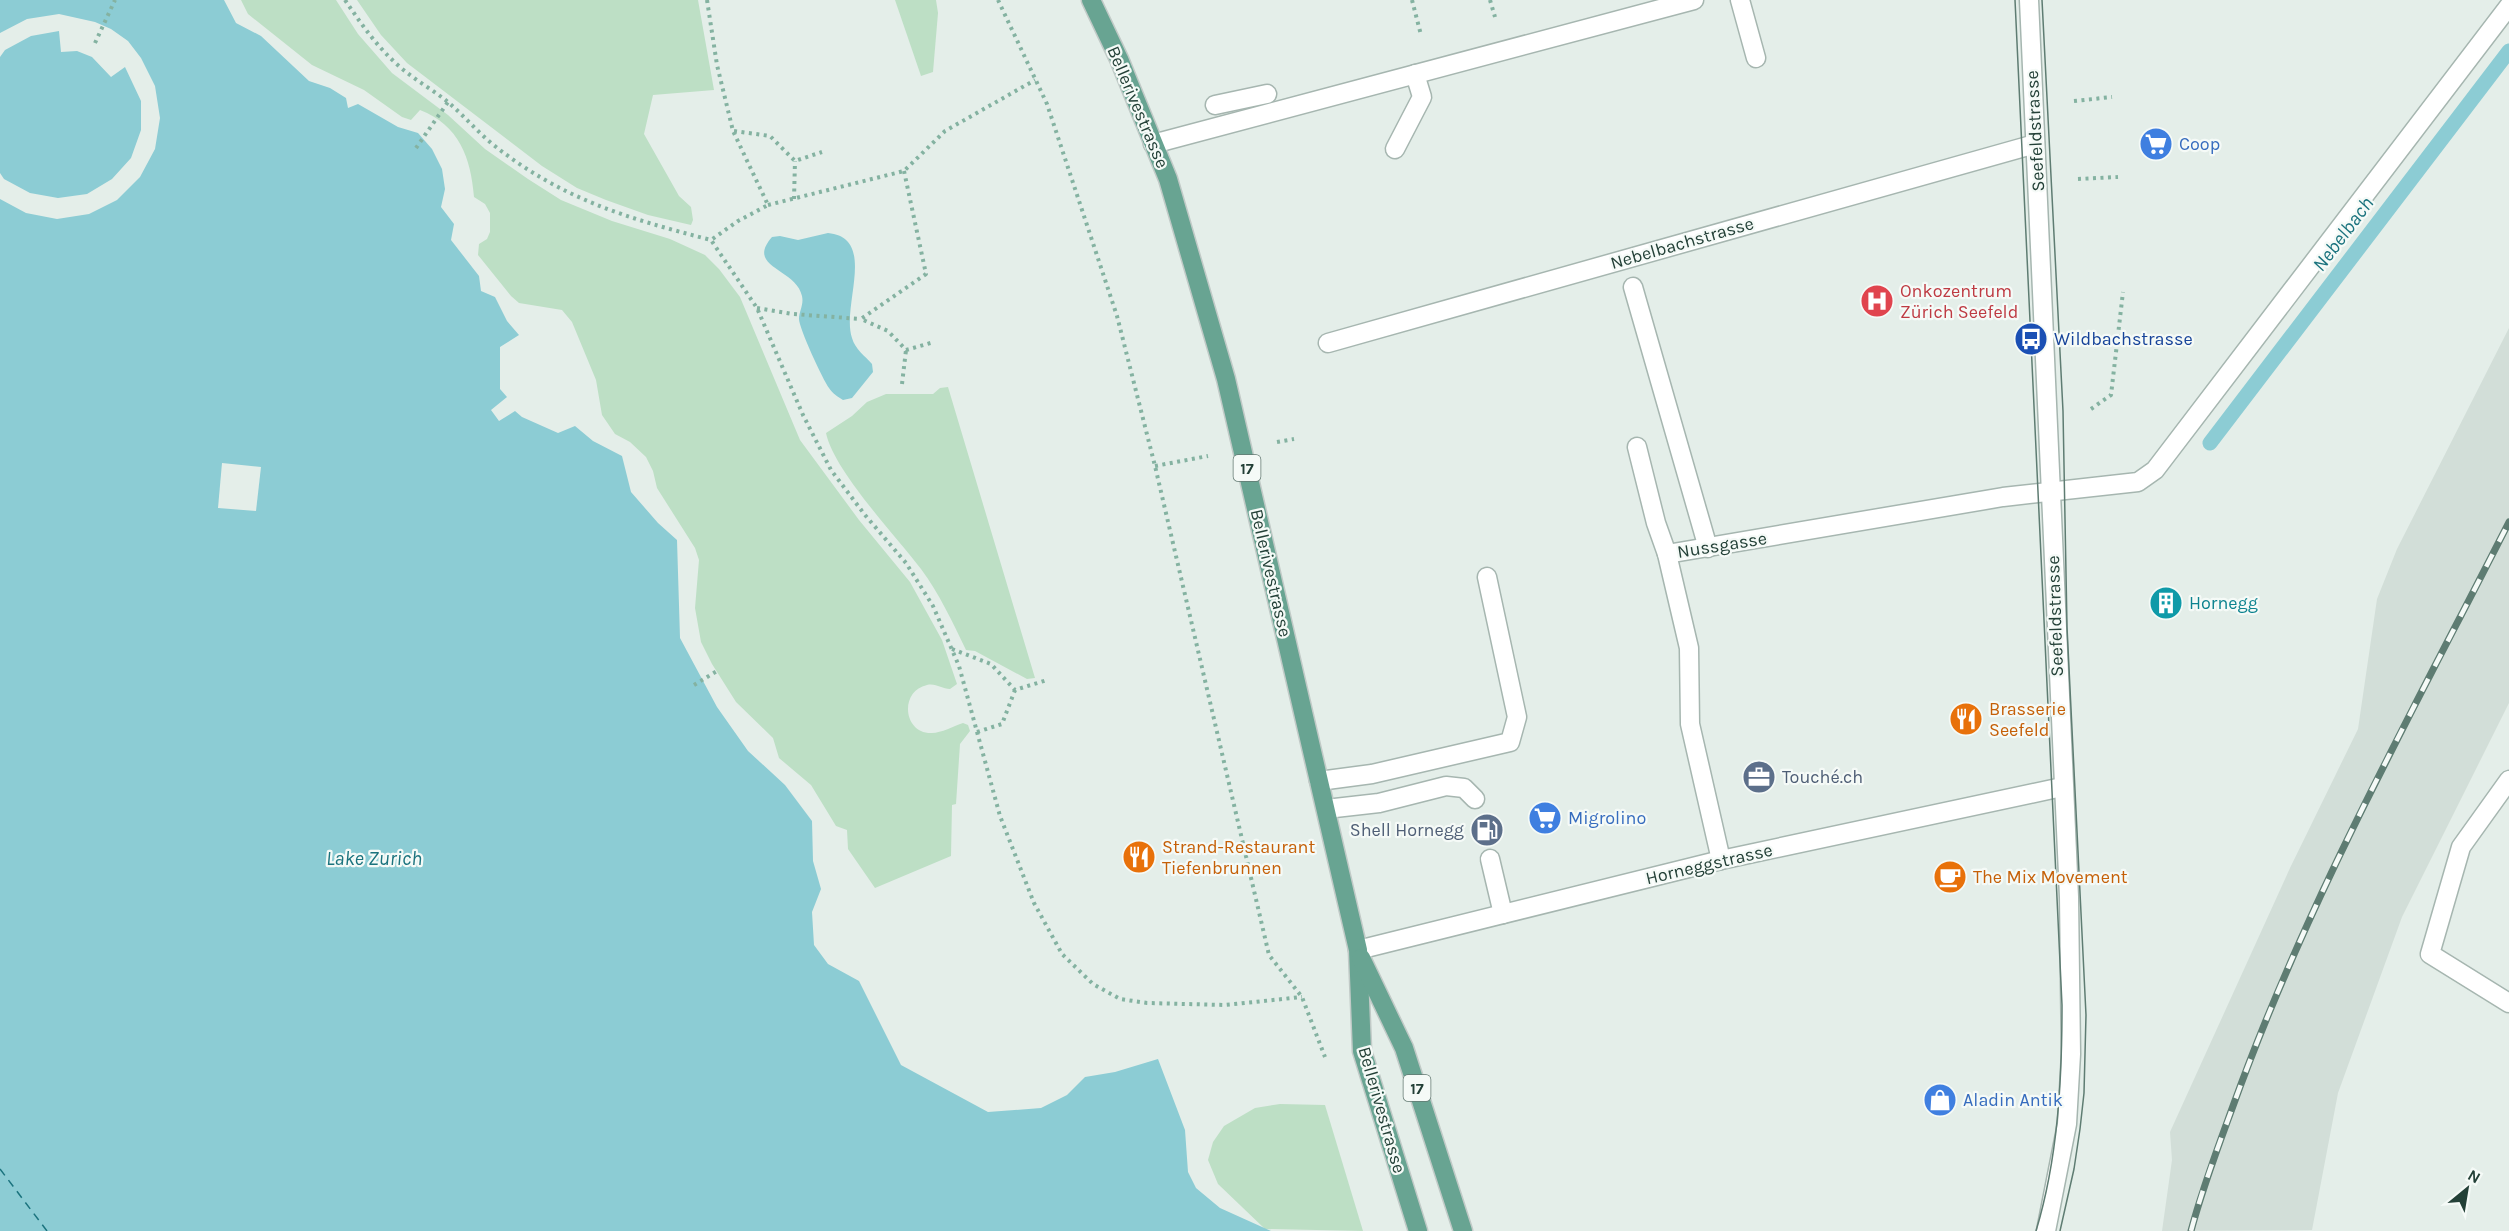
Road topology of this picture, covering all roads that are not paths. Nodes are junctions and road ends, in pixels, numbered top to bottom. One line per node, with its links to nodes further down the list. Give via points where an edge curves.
1 (1091, 0): 10 (main road, Bellerivestrasse / 17)
2 (1694, 0): 7 (street)
3 (1740, 0): 6 (street)
4 (2029, 0): 11 (street, Seefeldstrasse)
5 (2509, 6): 16 (street, via 2155,470 2138,482)
6 (1756, 58)
7 (1415, 74): 10 (street); 12 (street, via 1422,97)
8 (1268, 94): 9 (street)
9 (1215, 105)
10 (1153, 144): 21 (main road, Bellerivestrasse / 17, via 1168,179 1226,379)
11 (2035, 144): 14 (street, Nebelbachstrasse); 16 (street, Seefeldstrasse)
12 (1395, 149)
13 (1633, 287): 17 (street)
14 (1328, 343)
15 (1637, 447): 18 (street)
16 (2050, 491): 17 (street, Nussgasse); 22 (street, Seefeldstrasse)
17 (1708, 548): 18 (street, Nussgasse)
18 (1667, 554): 26 (street, Nussgasse, via 1689,648 1690,724)
19 (1487, 577): 21 (street, via 1517,717 1510,742 1372,774)
20 (2509, 780): 29 (street, via 2461,847 2430,954)
21 (1319, 781): 24 (main road, Bellerivestrasse / 17)
22 (2062, 787): 26 (street, Horneggstrasse); 32 (street, Seefeldstrasse, via 2069,897 2071,1054 2067,1124)
23 (1475, 799): 24 (street, via 1464,788 1446,786 1379,803)
24 (1326, 809): 28 (main road, Bellerivestrasse / 17)
25 (1490, 859): 27 (street)
26 (1721, 860): 27 (street, Horneggstrasse)
27 (1503, 914): 28 (street, Horneggstrasse)
28 (1358, 950): 30 (main road, Bellerivestrasse / 17, via 1362,1051); 31 (main road, Bellerivestrasse / 17, via 1404,1048)
29 (2509, 1003)
30 (1418, 1231)
31 (1463, 1231)
32 (2046, 1231)

